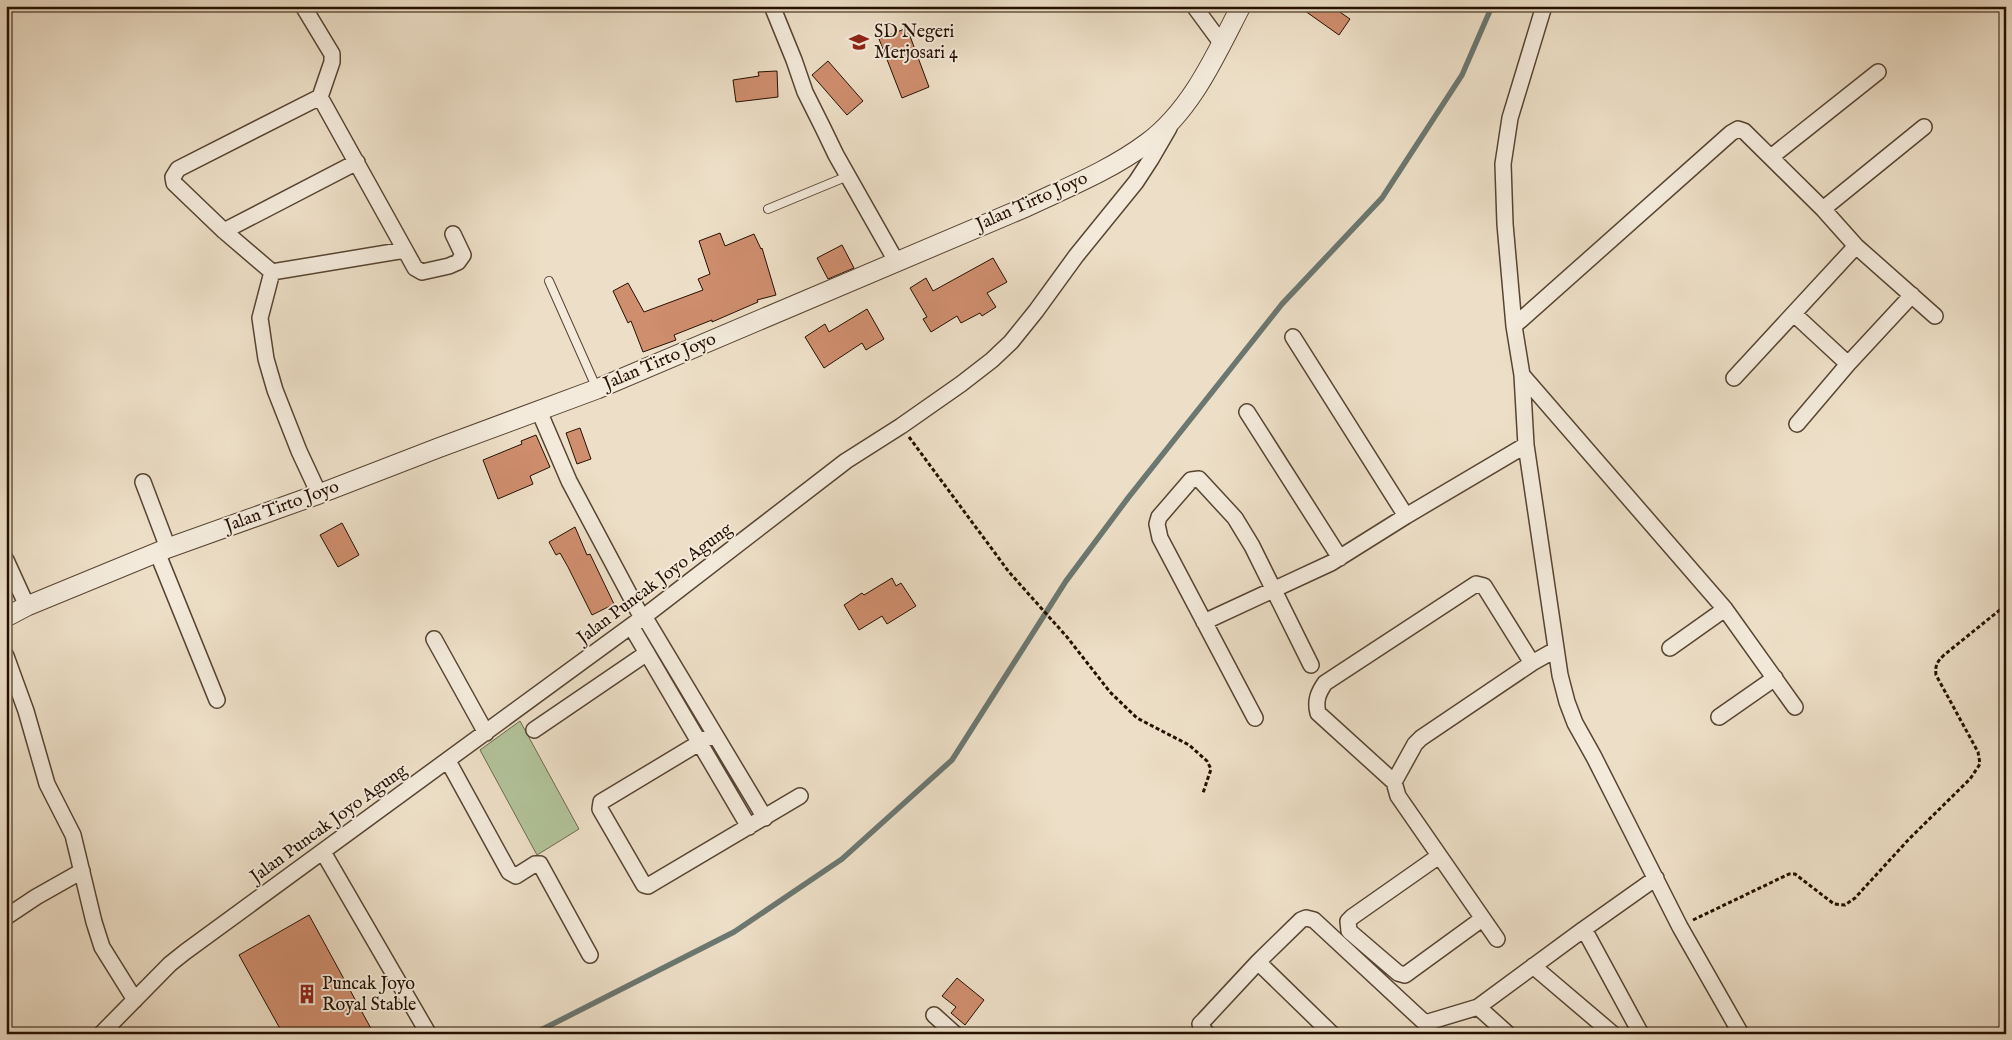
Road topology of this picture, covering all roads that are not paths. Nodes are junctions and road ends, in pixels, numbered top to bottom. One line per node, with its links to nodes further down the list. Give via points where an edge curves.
1 (303, 6): 8 (street, via 332,54)
2 (772, 6): 13 (street, via 805,92)
3 (1194, 6): 6 (street)
4 (1241, 6): 6 (street, Jalan Tirto Joyo)
5 (1544, 6): 26 (street, via 1510,118 1503,164)
6 (1222, 44): 9 (street, Jalan Tirto Joyo, via 1208,71)
7 (1878, 72): 11 (street)
8 (320, 96): 12 (street); 16 (street, via 174,173 174,183)
9 (1178, 113): 20 (street, Jalan Tirto Joyo, via 1148,142 1082,181); 46 (street, Jalan Puncak Joyo Agung, via 1136,182 1011,342 992,360 962,384 846,461)
10 (1924, 127): 15 (street)
11 (1771, 157): 15 (street); 26 (street, via 1744,131 1738,129 1731,133)
12 (357, 162): 16 (street); 19 (street)
13 (848, 176): 14 (lane); 20 (street)
14 (768, 209)
15 (1824, 209): 18 (street)
16 (224, 231): 21 (street)
17 (453, 234): 19 (street, via 463,255 450,266 422,272 415,268)
18 (1856, 246): 23 (street); 24 (street)
19 (405, 250): 21 (street)
20 (896, 261): 31 (street, Jalan Tirto Joyo)
21 (272, 272): 37 (street, via 260,318 266,359 275,390)
22 (549, 281): 31 (lane)
23 (1912, 296): 25 (street); 28 (street)
24 (1794, 314): 28 (street); 30 (street)
25 (1935, 316)
26 (1514, 326): 29 (street)
27 (1293, 337): 38 (street)
28 (1848, 364): 34 (street)
29 (1522, 375): 35 (street); 44 (street)
30 (1734, 378)
31 (597, 389): 32 (street, Jalan Tirto Joyo)
32 (539, 411): 37 (street, Jalan Tirto Joyo); 46 (street, via 569,481)
33 (1247, 412): 40 (street)
34 (1797, 424)
35 (1526, 444): 38 (street); 50 (street)
36 (144, 482): 39 (street)
37 (319, 494): 39 (street, Jalan Tirto Joyo)
38 (1406, 516): 40 (street)
39 (163, 550): 43 (street, Jalan Tirto Joyo); 56 (street)
40 (1340, 558): 42 (street)
41 (6, 560): 43 (street)
42 (1273, 590): 47 (street); 47 (street, via 1235,518 1199,479 1191,480 1159,518 1158,529); 54 (street)
43 (27, 606): 45 (street, Jalan Tirto Joyo)
44 (1725, 609): 49 (street); 55 (street)
45 (6, 617)
46 (639, 620): 51 (street); 61 (street, Jalan Puncak Joyo Agung); 62 (street)
47 (1204, 622): 59 (street)
48 (434, 639): 61 (street)
49 (1670, 648)
50 (1556, 650): 53 (street); 72 (street, via 1575,723)
51 (648, 653): 60 (street); 63 (street)
52 (6, 656): 71 (street, via 47,784 73,835)
53 (1532, 663): 65 (street, via 1421,738); 65 (street, via 1484,586 1476,584 1325,683 1318,697 1318,713)
54 (1311, 665)
55 (1774, 678): 57 (street); 58 (street)
56 (217, 700)
57 (1795, 707)
58 (1719, 717)
59 (1255, 718)
60 (534, 730)
61 (486, 733): 64 (street, Jalan Puncak Joyo Agung)
62 (714, 734): 63 (street); 67 (street)
63 (700, 742): 68 (street); 68 (street, via 601,802 600,809 644,885 648,886)
64 (448, 760): 69 (street, Jalan Puncak Joyo Agung); 77 (street, via 509,872 516,876 540,864)
65 (1394, 782): 70 (street, via 1398,796)
66 (800, 796): 67 (street)
67 (765, 818): 68 (street)
68 (749, 827)
69 (323, 852): 80 (street, Jalan Puncak Joyo Agung, via 185,952); 84 (street)
70 (1438, 856): 74 (street); 74 (street, via 1352,917 1348,921 1349,930 1398,973 1406,975)
71 (82, 871): 73 (street); 80 (street, via 102,947)
72 (1656, 878): 75 (street); 92 (street)
73 (6, 917)
74 (1482, 919): 76 (street)
75 (1584, 929): 79 (street); 91 (street)
76 (1497, 939)
77 (590, 955)
78 (1258, 962): 83 (street, via 1301,920 1314,920); 87 (street, via 1200,1024); 88 (street)
79 (1533, 966): 81 (street); 90 (street)
80 (135, 1000): 85 (street, Jalan Puncak Joyo Agung)
81 (1478, 1007): 83 (street); 89 (street)
82 (934, 1015): 86 (street)
83 (1420, 1029)
84 (428, 1033)
85 (101, 1034)
86 (955, 1034)
87 (1207, 1034)
88 (1332, 1034)
89 (1508, 1034)
90 (1613, 1034)
91 (1641, 1034)
92 (1741, 1034)

